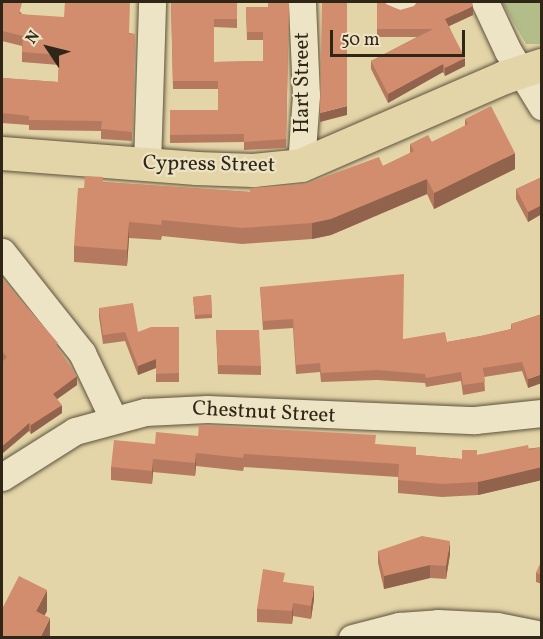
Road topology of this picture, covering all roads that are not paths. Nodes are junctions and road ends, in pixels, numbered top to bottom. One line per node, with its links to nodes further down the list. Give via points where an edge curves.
1 (152, 2): 7 (street)
2 (302, 2): 8 (street, Hart Street, via 306,95)
3 (485, 2): 4 (street)
4 (531, 68): 5 (street); 8 (main road, Cypress Street)
5 (542, 106)
6 (2, 153): 7 (main road, Cypress Street)
7 (147, 164): 8 (main road, Cypress Street, via 253,170)
8 (301, 165)
9 (2, 252): 10 (street)
10 (10, 281): 12 (street, via 83,354)
11 (542, 413): 12 (street, Chestnut Street, via 475,420 207,409)
12 (123, 416): 13 (street, Chestnut Street, via 62,437)
13 (2, 477)
14 (542, 635): 15 (street, via 486,624 438,623 399,626)
15 (352, 638)

